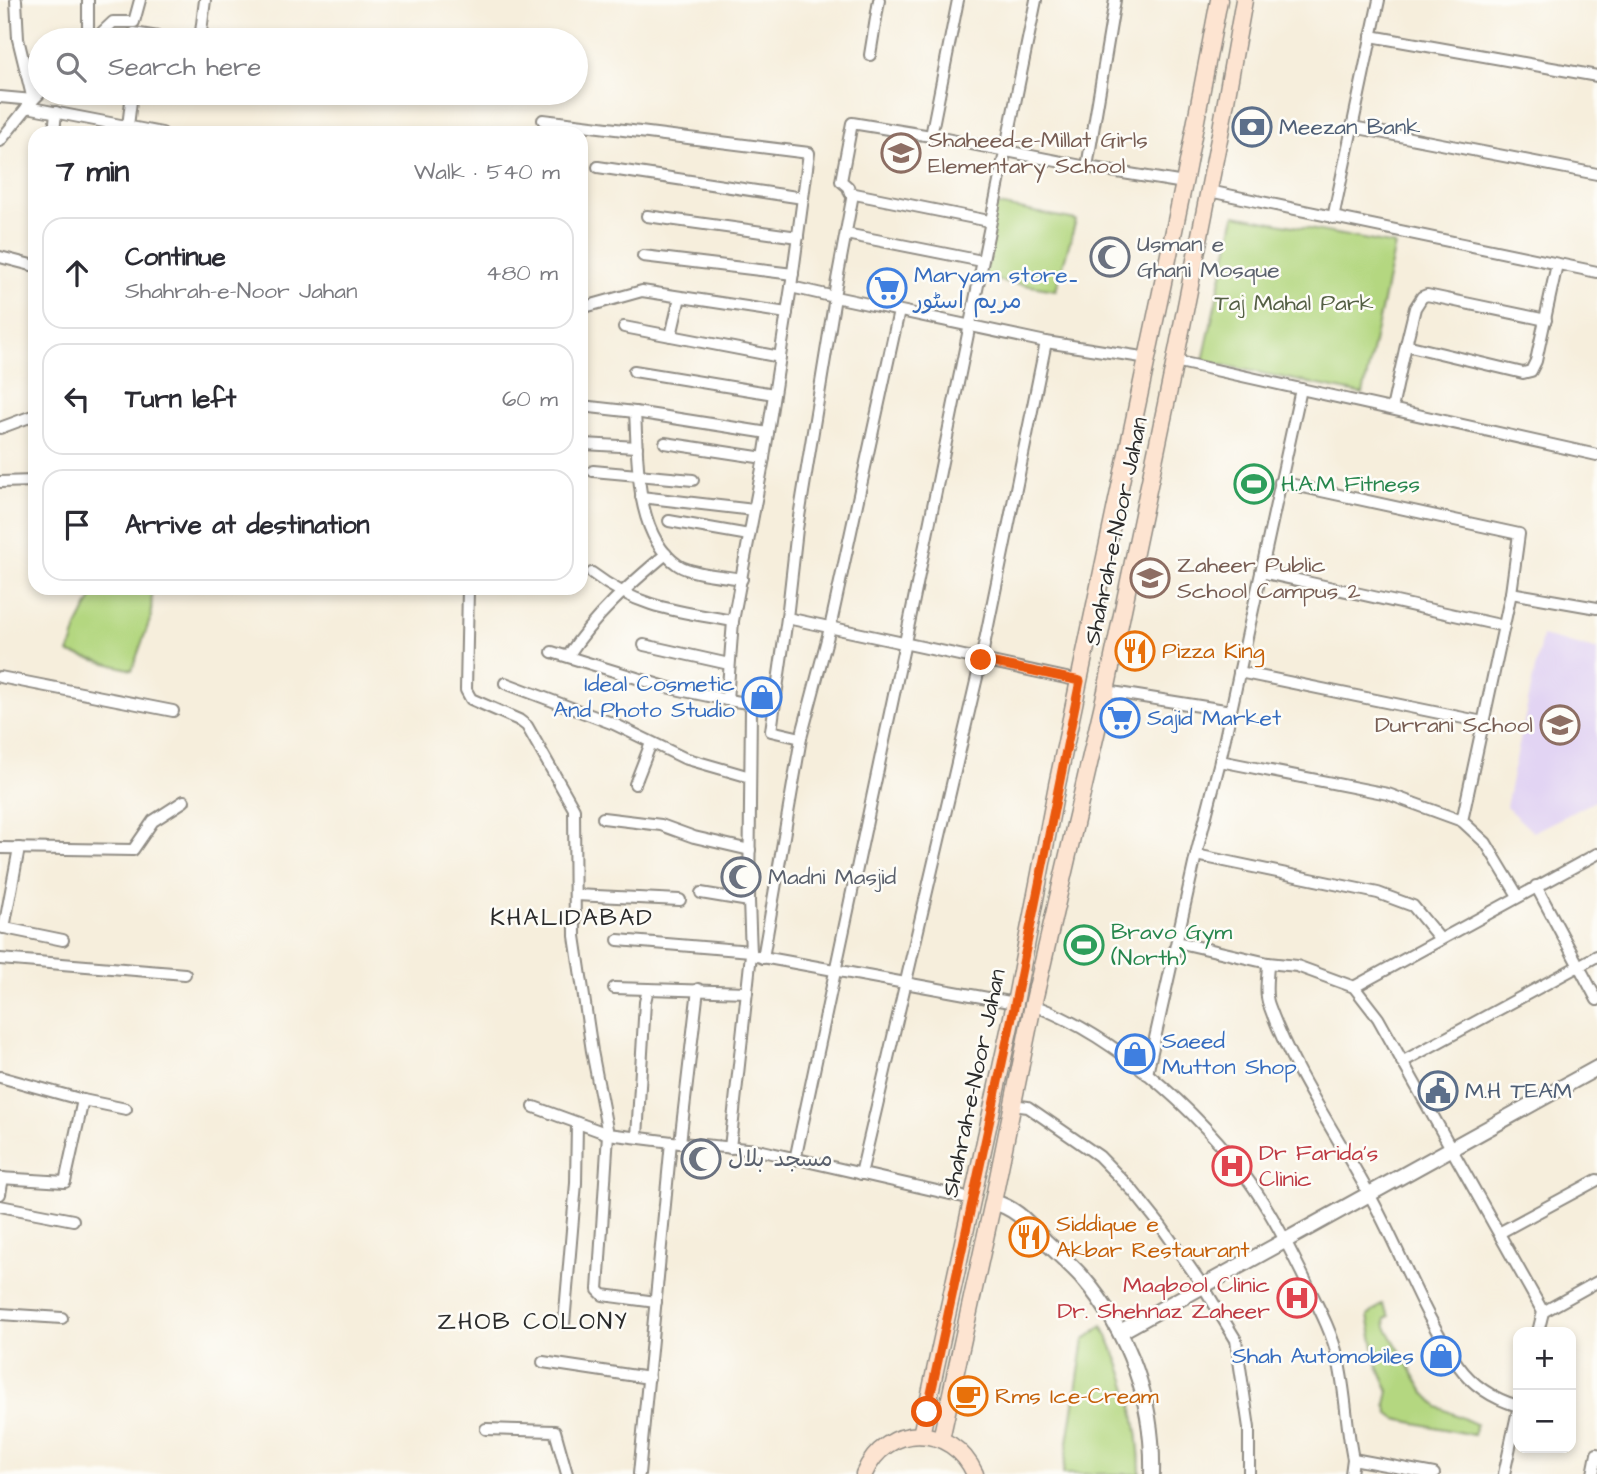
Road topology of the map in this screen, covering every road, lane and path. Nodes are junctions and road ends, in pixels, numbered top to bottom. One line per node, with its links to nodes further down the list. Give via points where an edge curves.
1 (16, 0): 22 (street, via 18,38)
2 (88, 0): 12 (street)
3 (140, 0): 15 (street)
4 (205, 0): 16 (street)
5 (878, 0): 18 (street)
6 (958, 0): 34 (street)
7 (1036, 0): 36 (street)
8 (1115, 0): 38 (street)
9 (1219, 0): 19 (main road, Shahrah-e-Noor Jahan)
10 (1244, 0): 20 (main road, Shahrah-e-Noor Jahan)
11 (1379, 0): 17 (street)
12 (88, 28)
13 (107, 28): 14 (street, via 113,22)
14 (126, 28)
15 (135, 28)
16 (202, 28)
17 (1371, 36): 21 (street); 33 (street)
18 (870, 55)
19 (1206, 68): 20 (main road); 40 (main road, Shahrah-e-Noor Jahan)
20 (1231, 72): 41 (main road, Shahrah-e-Noor Jahan)
21 (1597, 76)
22 (28, 79)
23 (0, 97): 24 (street)
24 (28, 100)
25 (29, 105): 35 (street)
26 (43, 105): 28 (street)
27 (128, 105): 32 (street)
28 (56, 112): 30 (street); 31 (street)
29 (543, 120): 43 (street, via 809,153)
30 (55, 126)
31 (112, 126)
32 (121, 126)
33 (1353, 127): 39 (street); 45 (street)
34 (932, 136): 36 (street); 42 (street, via 852,123 841,181)
35 (0, 141)
36 (1004, 151): 38 (street); 46 (street)
37 (598, 167): 43 (street)
38 (1087, 167): 40 (street)
39 (1597, 174)
40 (1184, 183): 69 (main road, Shahrah-e-Noor Jahan)
41 (1209, 191): 45 (street); 70 (main road, Shahrah-e-Noor Jahan)
42 (853, 194): 46 (street); 47 (street)
43 (803, 198): 48 (street)
44 (647, 216): 48 (street)
45 (1334, 218): 53 (street)
46 (989, 221): 51 (street)
47 (846, 234): 51 (street); 58 (street)
48 (798, 237): 55 (street)
49 (643, 256): 55 (street)
50 (0, 257): 52 (street)
51 (982, 261): 63 (street)
52 (28, 264)
53 (1557, 264): 54 (street); 62 (street)
54 (1597, 272)
55 (793, 274): 56 (street)
56 (791, 288): 58 (street); 61 (street)
57 (680, 297): 59 (street, via 642,291); 61 (street); 65 (street)
58 (835, 297): 60 (street); 105 (street, via 797,529)
59 (588, 306)
60 (899, 311): 63 (street); 108 (street)
61 (787, 313): 68 (street)
62 (1546, 320): 67 (street, via 1427,295 1415,308); 67 (street, via 1536,361 1527,373)
63 (969, 325): 66 (street); 109 (street)
64 (624, 327): 65 (street)
65 (671, 336): 68 (street)
66 (1046, 342): 69 (street); 113 (street)
67 (1406, 345): 75 (street)
68 (780, 357): 73 (street)
69 (1148, 358): 87 (main road, Shahrah-e-Noor Jahan)
70 (1175, 361): 72 (street); 89 (main road, Shahrah-e-Noor Jahan)
71 (634, 372): 73 (street)
72 (1301, 389): 75 (street); 92 (street)
73 (774, 394): 79 (street)
74 (588, 407): 76 (street)
75 (1392, 409): 83 (street)
76 (635, 412): 79 (street); 82 (street)
77 (28, 418): 78 (street)
78 (0, 428)
79 (768, 433): 84 (street)
80 (665, 443): 84 (street)
81 (588, 444): 82 (street)
82 (637, 447): 86 (street)
83 (1597, 454)
84 (764, 458): 94 (street)
85 (593, 471): 86 (street)
86 (639, 475): 88 (street); 93 (street)
87 (1123, 475): 89 (main road); 117 (main road, Shahrah-e-Noor Jahan)
88 (693, 480)
89 (1149, 480): 119 (main road, Shahrah-e-Noor Jahan)
90 (28, 481): 91 (street)
91 (0, 482)
92 (1280, 482): 98 (street); 102 (street, via 1519,534)
93 (640, 497): 94 (street); 97 (street)
94 (754, 510): 96 (street)
95 (669, 521): 96 (street)
96 (749, 535): 100 (street)
97 (666, 554): 100 (street, via 684,568); 101 (street)
98 (1261, 572): 107 (street); 115 (street)
99 (592, 573): 101 (street)
100 (742, 579): 106 (street)
101 (622, 593): 106 (street, via 657,608); 112 (street)
102 (1511, 593): 104 (street); 107 (street)
103 (468, 595): 141 (street, via 466,690 480,703 527,726 569,797)
104 (1597, 608)
105 (788, 618): 108 (street); 125 (street)
106 (733, 621): 114 (street)
107 (1504, 626): 123 (street)
108 (830, 628): 109 (street); 126 (street)
109 (905, 642): 113 (street); 156 (street)
110 (644, 645): 114 (street)
111 (552, 652): 112 (street)
112 (568, 656): 120 (street, via 666,687)
113 (981, 660): 117 (street); 158 (street)
114 (729, 664): 120 (street)
115 (1239, 673): 122 (street); 123 (street)
116 (0, 677): 121 (street)
117 (1080, 681): 165 (main road, Shahrah-e-Noor Jahan)
118 (505, 683): 127 (street, via 614,724)
119 (1106, 691): 122 (street); 166 (main road, Shahrah-e-Noor Jahan)
120 (727, 700): 124 (street, via 750,705)
121 (173, 711)
122 (1231, 711): 128 (street)
123 (1483, 722): 133 (street)
124 (750, 728): 125 (street); 129 (street)
125 (771, 732): 126 (street)
126 (802, 738): 152 (street)
127 (651, 743): 129 (street); 130 (street)
128 (1220, 761): 133 (street, via 1388,794); 138 (street)
129 (750, 777): 136 (street)
130 (635, 784)
131 (184, 801): 135 (street, via 153,821 132,850)
132 (603, 818): 136 (street, via 661,825)
133 (1462, 821): 142 (street, via 1486,843)
134 (0, 848): 135 (street)
135 (19, 848): 145 (street)
136 (750, 850): 144 (street)
137 (1597, 854): 139 (street)
138 (1196, 855): 146 (street, via 1378,893 1413,906); 149 (street)
139 (1536, 886): 142 (street); 155 (street)
140 (701, 892): 144 (street)
141 (575, 895): 143 (street); 176 (street, via 577,948)
142 (1518, 896): 146 (street)
143 (680, 900)
144 (749, 901): 150 (street)
145 (2, 928): 147 (street)
146 (1440, 939): 159 (street)
147 (63, 940)
148 (618, 940): 150 (street)
149 (1177, 942): 154 (street); 169 (street)
150 (751, 953): 152 (street); 163 (street)
151 (1597, 956): 155 (street)
152 (763, 958): 156 (street)
153 (0, 960): 157 (street)
154 (1268, 963): 159 (street, via 1297,966); 186 (street, via 1267,1002 1286,1046)
155 (1578, 966): 164 (street); 167 (street)
156 (835, 970): 158 (street); 181 (street)
157 (185, 974)
158 (906, 983): 165 (street); 182 (street)
159 (1354, 987): 167 (street, via 1378,1018)
160 (614, 988): 161 (street)
161 (648, 989): 162 (street); 177 (street)
162 (698, 989): 163 (street); 178 (street)
163 (747, 992): 179 (street)
164 (1597, 1000)
165 (1015, 1003): 187 (main road, Shahrah-e-Noor Jahan)
166 (1033, 1005): 169 (street, via 1079,1028); 172 (main road, Shahrah-e-Noor Jahan)
167 (1402, 1062): 180 (street)
168 (1597, 1068): 180 (street)
169 (1147, 1074): 192 (street, via 1172,1094 1239,1168)
170 (0, 1077): 171 (street)
171 (83, 1100): 174 (street); 183 (street, via 65,1182)
172 (1012, 1105): 188 (main road, Shahrah-e-Noor Jahan); 194 (street, via 1028,1107 1099,1156 1133,1191)
173 (534, 1107): 175 (street)
174 (126, 1109)
175 (577, 1124): 176 (street); 199 (street)
176 (608, 1134): 177 (street); 195 (street, via 598,1290 603,1295)
177 (637, 1138): 178 (street)
178 (675, 1143): 179 (street); 195 (street)
179 (730, 1148): 181 (street)
180 (1451, 1149): 186 (street); 191 (street)
181 (795, 1160): 182 (street)
182 (861, 1174): 187 (street)
183 (1, 1178): 185 (street)
184 (1597, 1180): 191 (street)
185 (0, 1194)
186 (1370, 1194): 192 (street); 204 (street, via 1458,1366 1478,1386)
187 (972, 1199): 207 (main road, Shahrah-e-Noor Jahan)
188 (993, 1202): 201 (street, via 1011,1206 1083,1278); 208 (main road, Shahrah-e-Noor Jahan)
189 (0, 1206): 190 (street)
190 (73, 1220)
191 (1499, 1233): 196 (street)
192 (1286, 1240): 194 (street); 210 (street, via 1338,1357)
193 (1597, 1282): 196 (street)
194 (1203, 1286): 201 (street); 216 (street, via 1236,1340 1249,1428)
195 (656, 1302): 203 (street)
196 (1543, 1312): 200 (street)
197 (0, 1314): 198 (street)
198 (62, 1318)
199 (564, 1324)
200 (1539, 1327)
201 (1120, 1332): 215 (street, via 1144,1390)
202 (543, 1362): 203 (street)
203 (649, 1378): 212 (street)
204 (1513, 1406)
205 (486, 1429): 211 (street, via 555,1431)
206 (1513, 1432): 219 (street)
207 (921, 1435): 208 (main road); 213 (main road, via 891,1443 878,1452)
208 (941, 1439): 214 (main road, via 962,1454)
209 (1597, 1454): 220 (street)
210 (1353, 1459): 217 (street); 218 (street)
211 (567, 1474)
212 (639, 1474)
213 (864, 1474)
214 (975, 1474)
215 (1152, 1474)
216 (1249, 1474)
217 (1351, 1474)
218 (1434, 1474)
219 (1504, 1474)
220 (1592, 1474)

